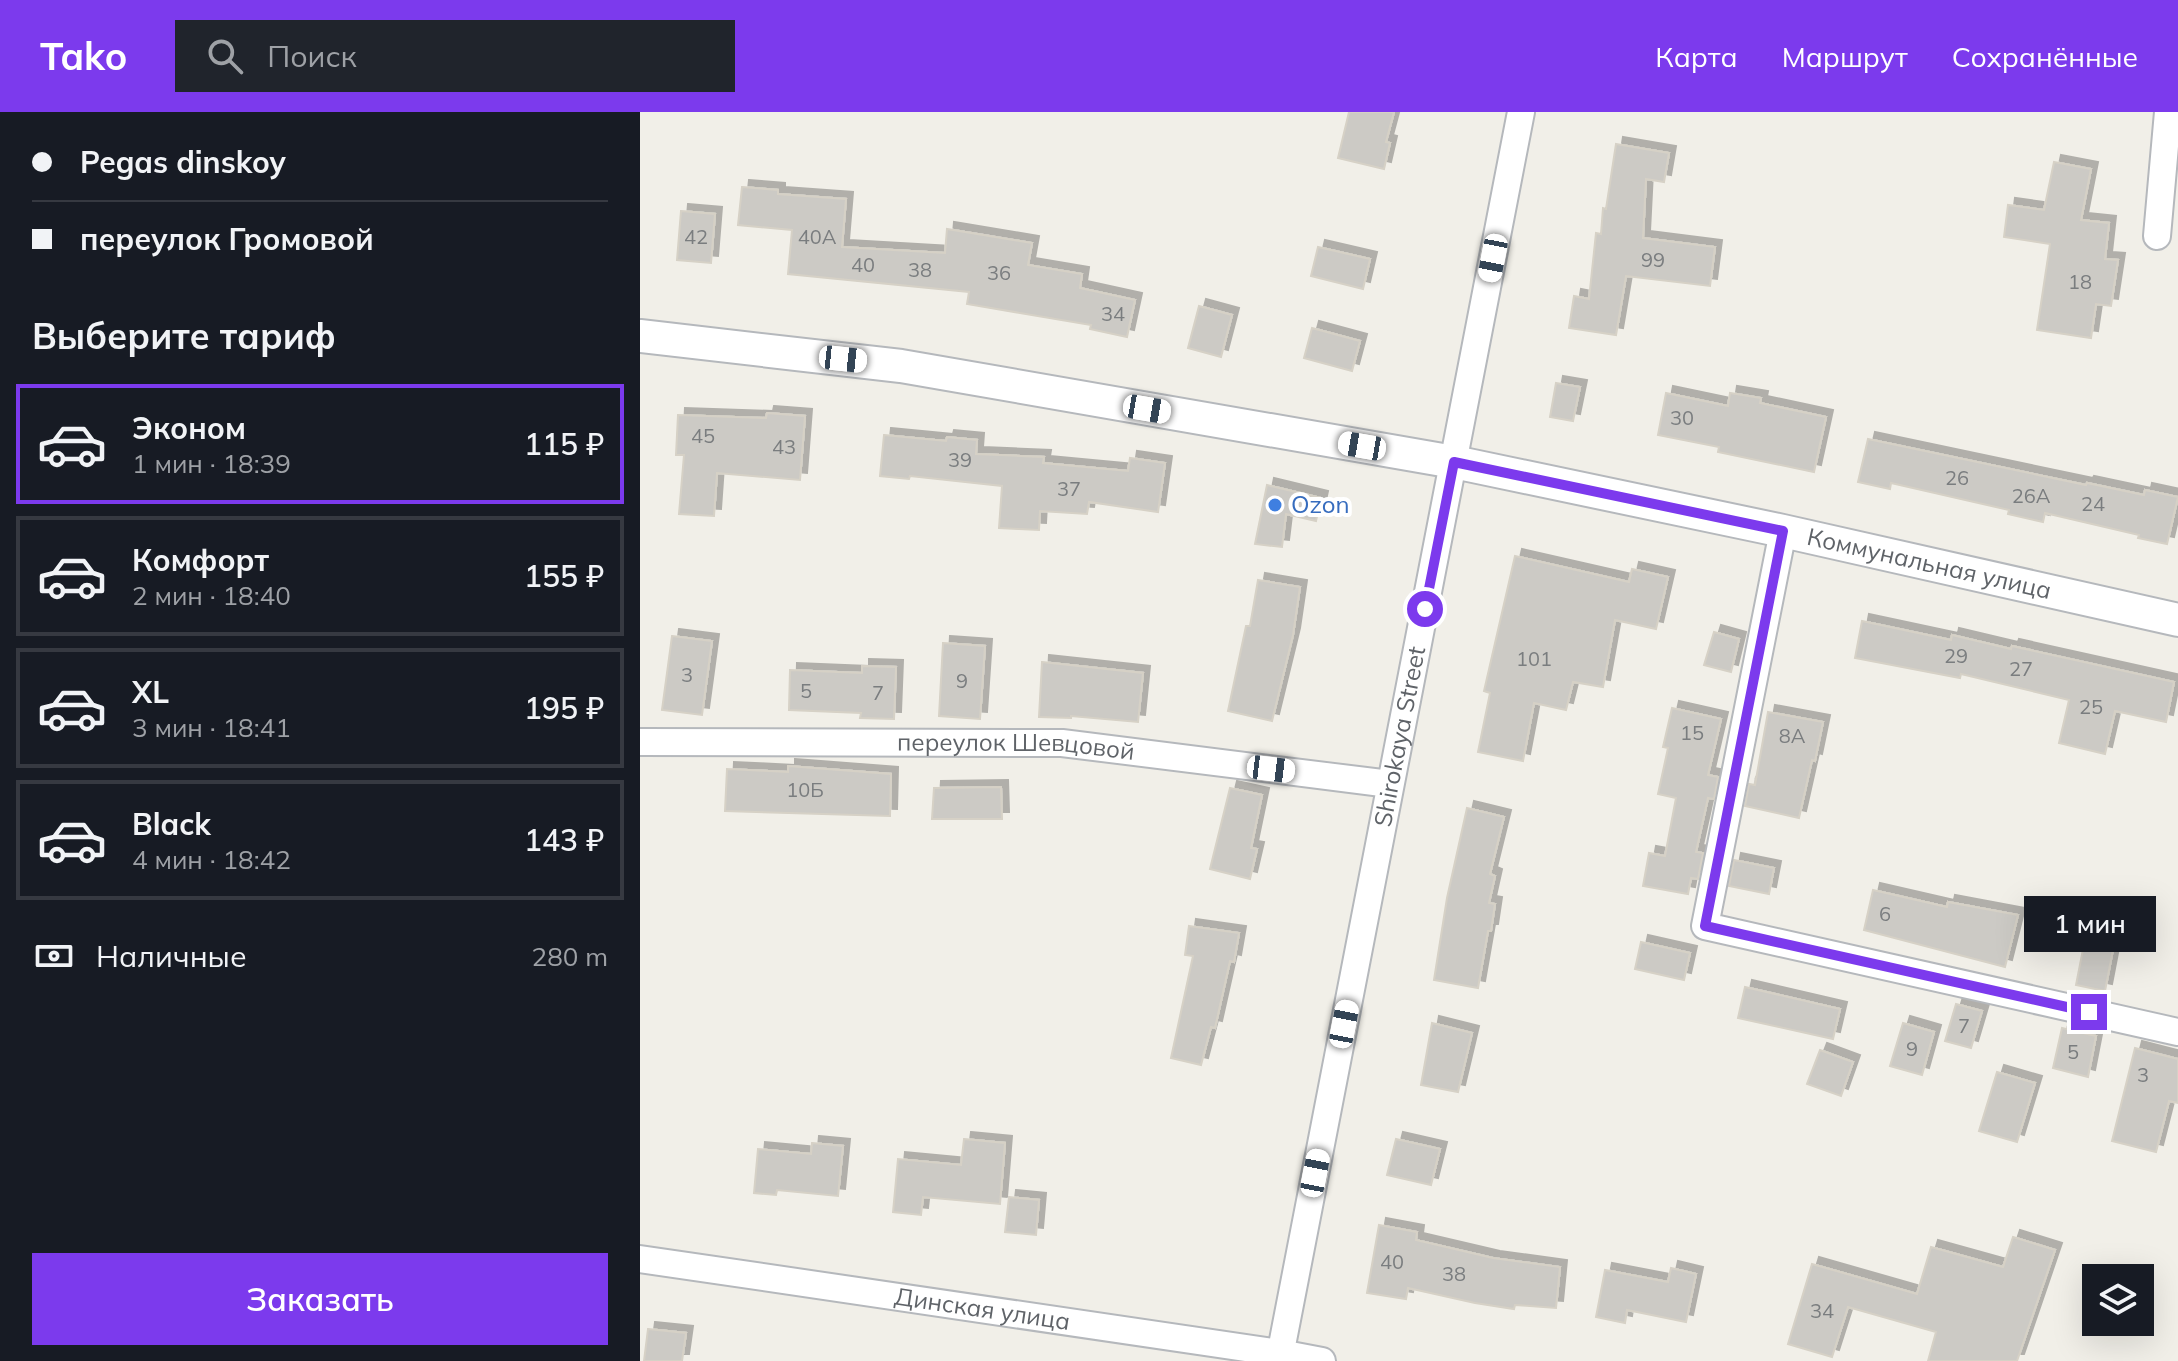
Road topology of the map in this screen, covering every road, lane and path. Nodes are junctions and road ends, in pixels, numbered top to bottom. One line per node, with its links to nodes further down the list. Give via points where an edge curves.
1 (1521, 112): 5 (street, Shirokaya Street)
2 (2168, 112): 3 (street)
3 (2157, 236)
4 (640, 336): 5 (street, Коммунальная улица, via 901,366)
5 (1454, 462): 6 (street, Коммунальная улица); 9 (street, Shirokaya Street)
6 (1783, 531): 7 (street, Коммунальная улица); 10 (street, via 1705,926)
7 (2178, 620)
8 (640, 742): 9 (street, переулок Шевцовой, via 1062,743)
9 (1390, 784): 12 (street, Shirokaya Street)
10 (2178, 1032)
11 (640, 1259): 12 (street, Динская улица)
12 (1280, 1357): 13 (street, Динская улица)
13 (1322, 1361)

